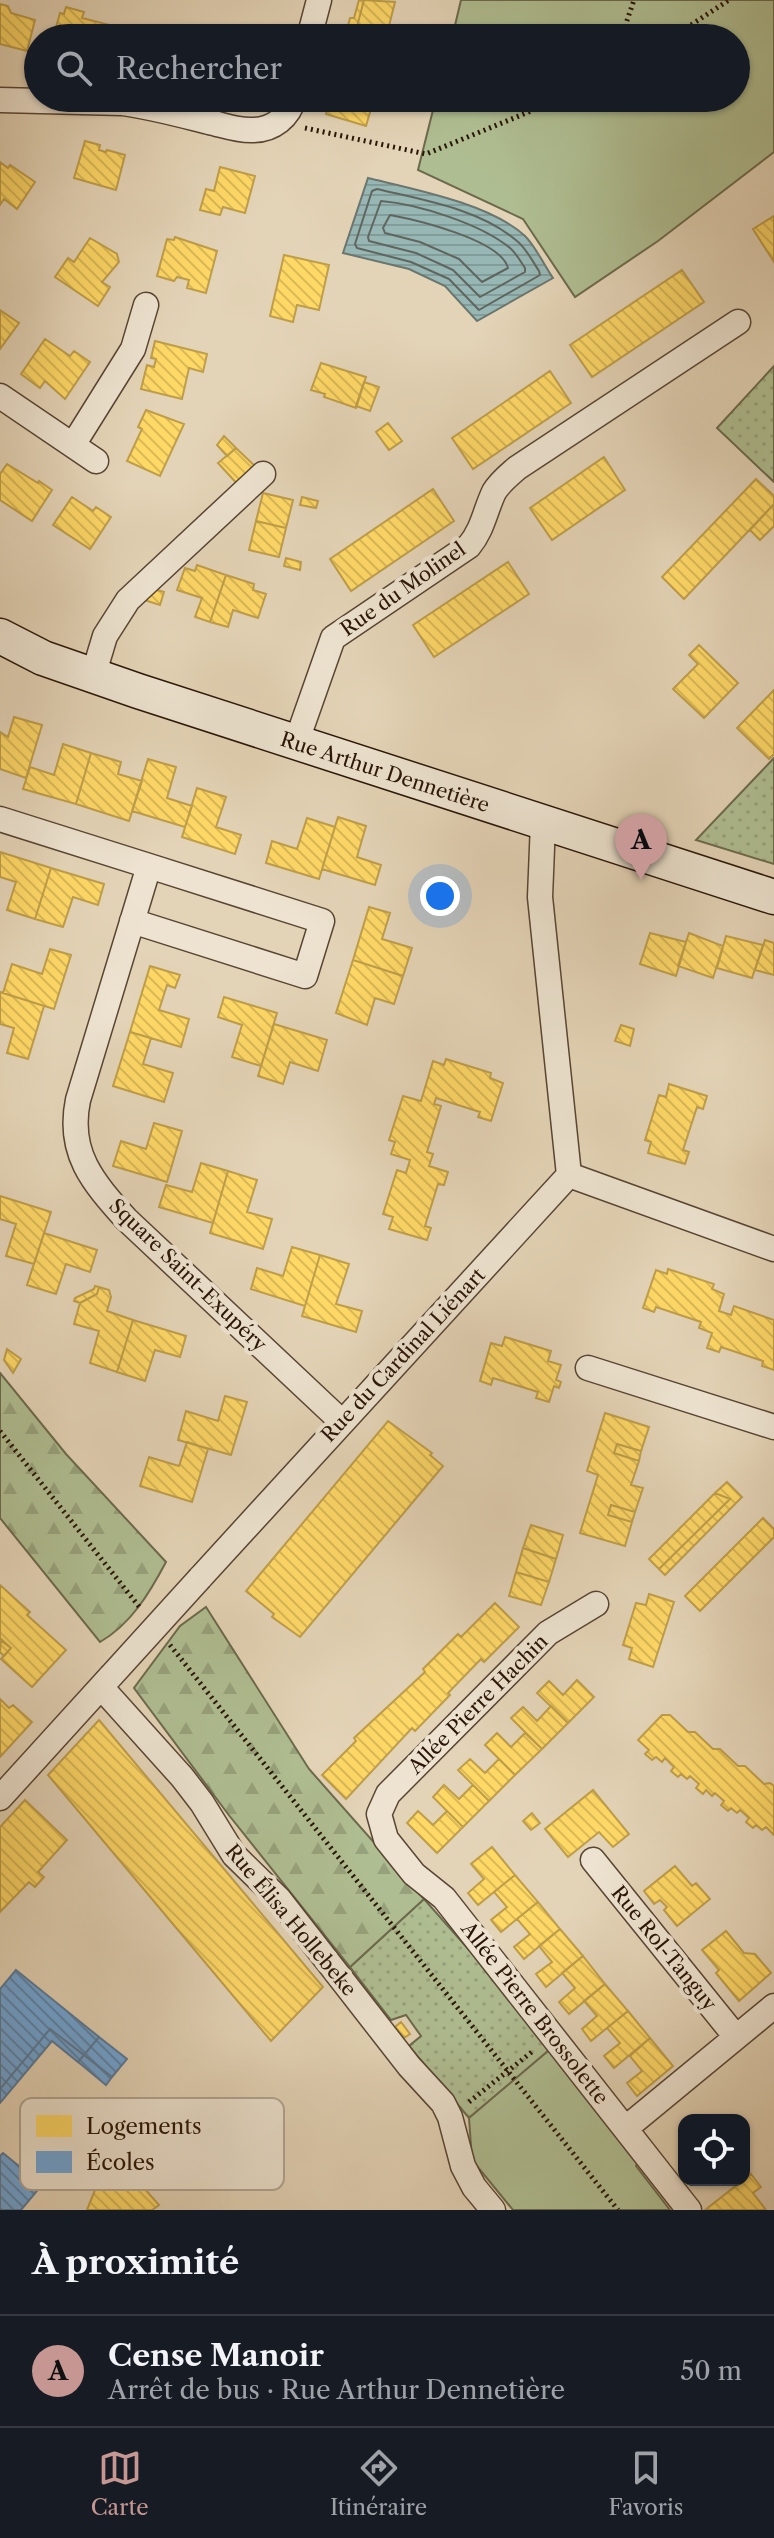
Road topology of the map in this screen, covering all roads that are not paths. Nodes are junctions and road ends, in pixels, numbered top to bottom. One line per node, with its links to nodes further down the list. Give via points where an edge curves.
1 (319, 0): 2 (street)
2 (313, 24)
3 (0, 100): 4 (street)
4 (24, 101)
5 (171, 112): 6 (street, via 246,130 265,129)
6 (288, 112)
7 (146, 305): 10 (street, via 133,349)
8 (738, 322): 15 (street, Rue du Molinel, via 517,468 493,494 469,546 333,638)
9 (0, 396): 10 (street)
10 (73, 445): 11 (street)
11 (96, 461)
12 (263, 474): 14 (street, via 128,600 105,636)
13 (0, 636): 14 (street, Rue Arthur Dennetière)
14 (93, 676): 15 (street, Rue Arthur Dennetière)
15 (296, 743): 17 (street, Rue Arthur Dennetière)
16 (0, 819): 18 (street)
17 (543, 823): 19 (street, Rue Arthur Dennetière); 21 (street, via 540,897)
18 (149, 866): 20 (street, Square Saint-Exupéry); 20 (street, via 322,921 305,976)
19 (774, 897)
20 (132, 921): 24 (street, Square Saint-Exupéry, via 78,1100 78,1149 98,1186 126,1219)
21 (569, 1175): 22 (street); 24 (street, Rue du Cardinal Liénart)
22 (774, 1249)
23 (588, 1368): 25 (street)
24 (342, 1422): 27 (street, Rue du Cardinal Liénart, bridge)
25 (774, 1427)
26 (596, 1604): 29 (street, Allée Pierre Hachin, via 548,1633 388,1794)
27 (106, 1681): 28 (street, Rue du Cardinal Liénart); 34 (street, Rue Élisa Hollebeke, via 194,1791 234,1855 279,1899 443,2103 463,2166)
28 (0, 1798)
29 (379, 1821): 33 (street, Allée Pierre Brossolette, via 404,1863 444,1898)
30 (593, 1860): 32 (street, Rue Rol-Tanguy)
31 (774, 2006): 32 (street)
32 (736, 2037): 33 (street)
33 (626, 2128): 35 (street, Allée Pierre Brossolette)
34 (493, 2210)
35 (689, 2210)

